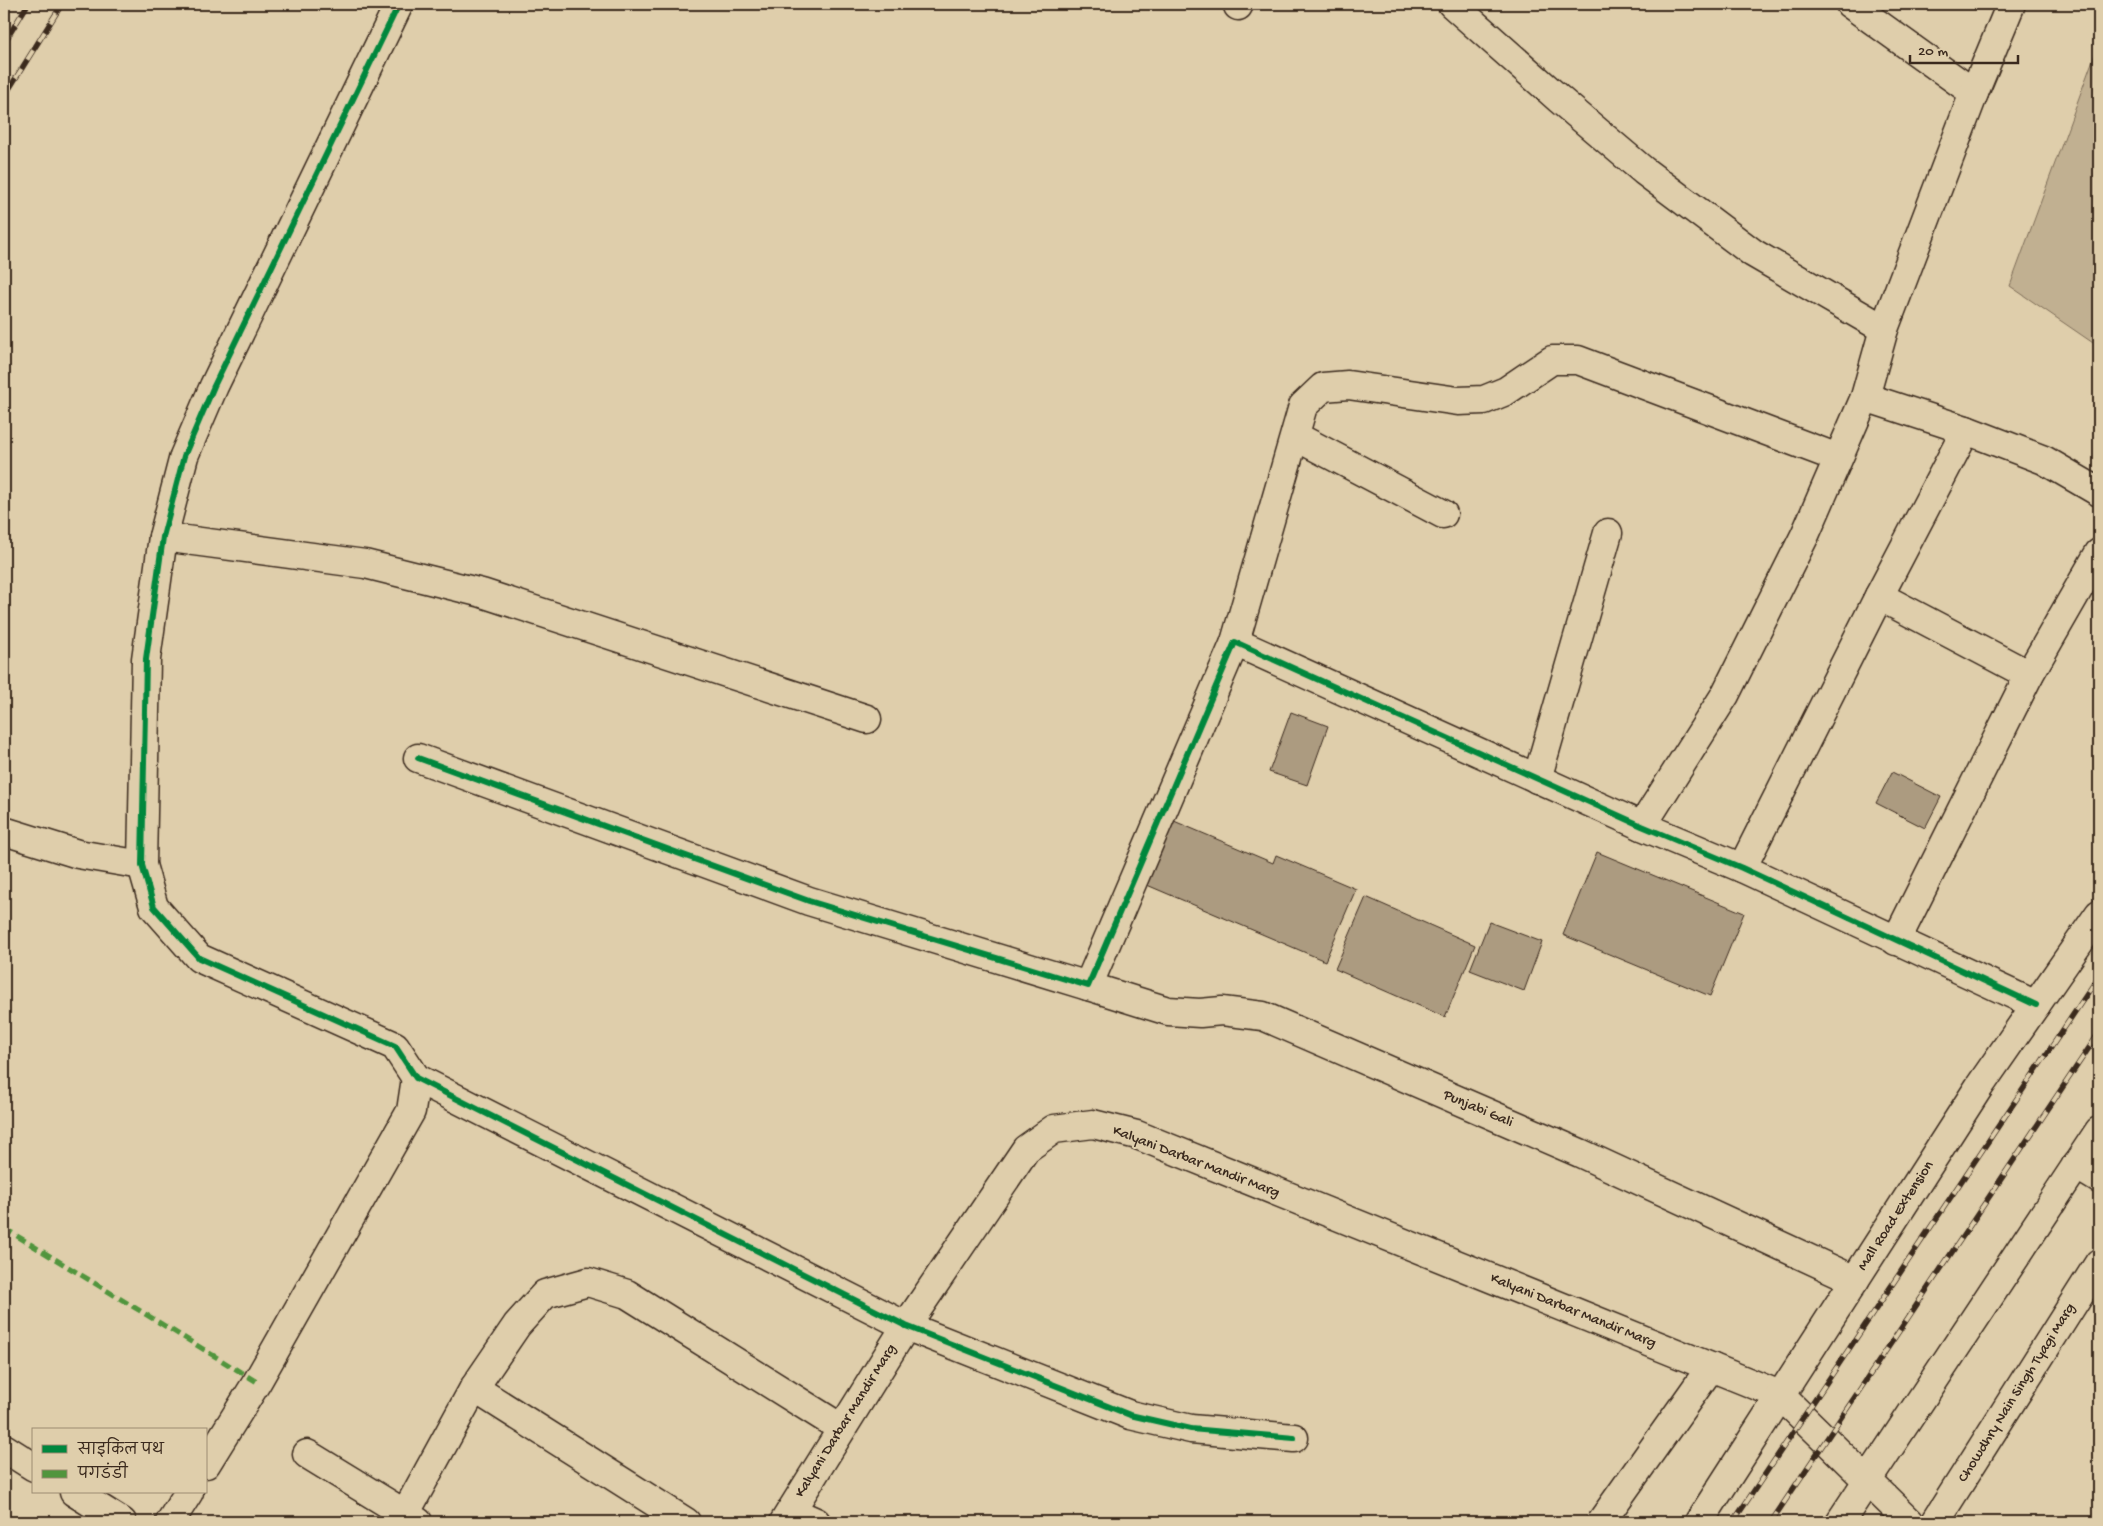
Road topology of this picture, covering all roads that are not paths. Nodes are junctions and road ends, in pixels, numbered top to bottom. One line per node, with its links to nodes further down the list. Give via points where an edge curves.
1 (399, 4): 14 (street, via 214,386 184,456)
2 (1452, 4): 6 (street, via 1644,171 1745,248)
3 (1850, 4): 5 (street)
4 (2011, 4): 5 (street)
5 (1974, 92): 6 (street)
6 (1884, 328): 7 (street)
7 (1865, 397): 8 (street); 10 (street)
8 (1966, 430): 11 (street, via 2044,460); 16 (street)
9 (1295, 436): 10 (street, via 1303,406 1323,387 1348,384 1458,401 1484,400 1506,391 1552,360 1578,360); 12 (street); 17 (street)
10 (1838, 458): 22 (street, via 1805,535 1725,695)
11 (2099, 492)
12 (1444, 514)
13 (1608, 533): 21 (street)
14 (163, 537): 19 (street, via 365,564 482,593); 24 (street, via 146,660)
15 (2099, 553): 18 (street)
16 (1878, 596): 18 (street); 25 (street)
17 (1235, 642): 21 (street); 28 (street)
18 (2029, 675): 27 (street)
19 (867, 719)
20 (418, 758): 28 (street, Punjabi Gali, via 809,901)
21 (1537, 779): 22 (street)
22 (1642, 826): 25 (street)
23 (4, 831): 24 (street, via 78,854)
24 (142, 865): 30 (street, via 154,907 199,958 395,1046)
25 (1742, 868): 27 (street)
26 (2099, 914): 29 (street, Mall Road Extension)
27 (1896, 941): 29 (street)
28 (1088, 986): 35 (street, Punjabi Gali, via 1168,1010 1263,1016 1580,1153)
29 (2036, 1005): 35 (street, Mall Road Extension, via 1978,1087)
30 (416, 1078): 36 (street); 44 (street, via 411,1111 257,1382)
31 (2099, 1131): 32 (street)
32 (2076, 1166): 33 (street); 46 (street)
33 (2099, 1179)
34 (2099, 1263): 59 (street, Chowdhry Nain Singh Tyagi Marg)
35 (1854, 1280): 39 (street, Mall Road Extension)
36 (906, 1326): 37 (street, Kalyani Darbar Mandir Marg, via 1026,1149 1054,1129 1093,1124 1137,1136); 40 (street, Kalyani Darbar Mandir Marg); 41 (street, via 1130,1415 1191,1429)
37 (1712, 1368): 39 (street, Kalyani Darbar Mandir Marg); 55 (street)
38 (474, 1388): 40 (street, via 517,1325 545,1294 588,1282 628,1294); 50 (street); 53 (street)
39 (1780, 1395): 46 (street); 56 (street, Mall Road Extension)
40 (842, 1428): 49 (street, Kalyani Darbar Mandir Marg)
41 (1294, 1438)
42 (4, 1448): 45 (street)
43 (307, 1454): 50 (street)
44 (208, 1461)
45 (32, 1466)
46 (1867, 1480): 57 (street); 58 (street)
47 (77, 1494): 51 (street)
48 (188, 1494): 52 (street)
49 (787, 1516): 54 (street)
50 (412, 1518)
51 (122, 1522)
52 (170, 1522)
53 (686, 1522)
54 (816, 1522)
55 (1601, 1522)
56 (1699, 1522)
57 (1840, 1522)
58 (1910, 1522)
59 (1935, 1522)

